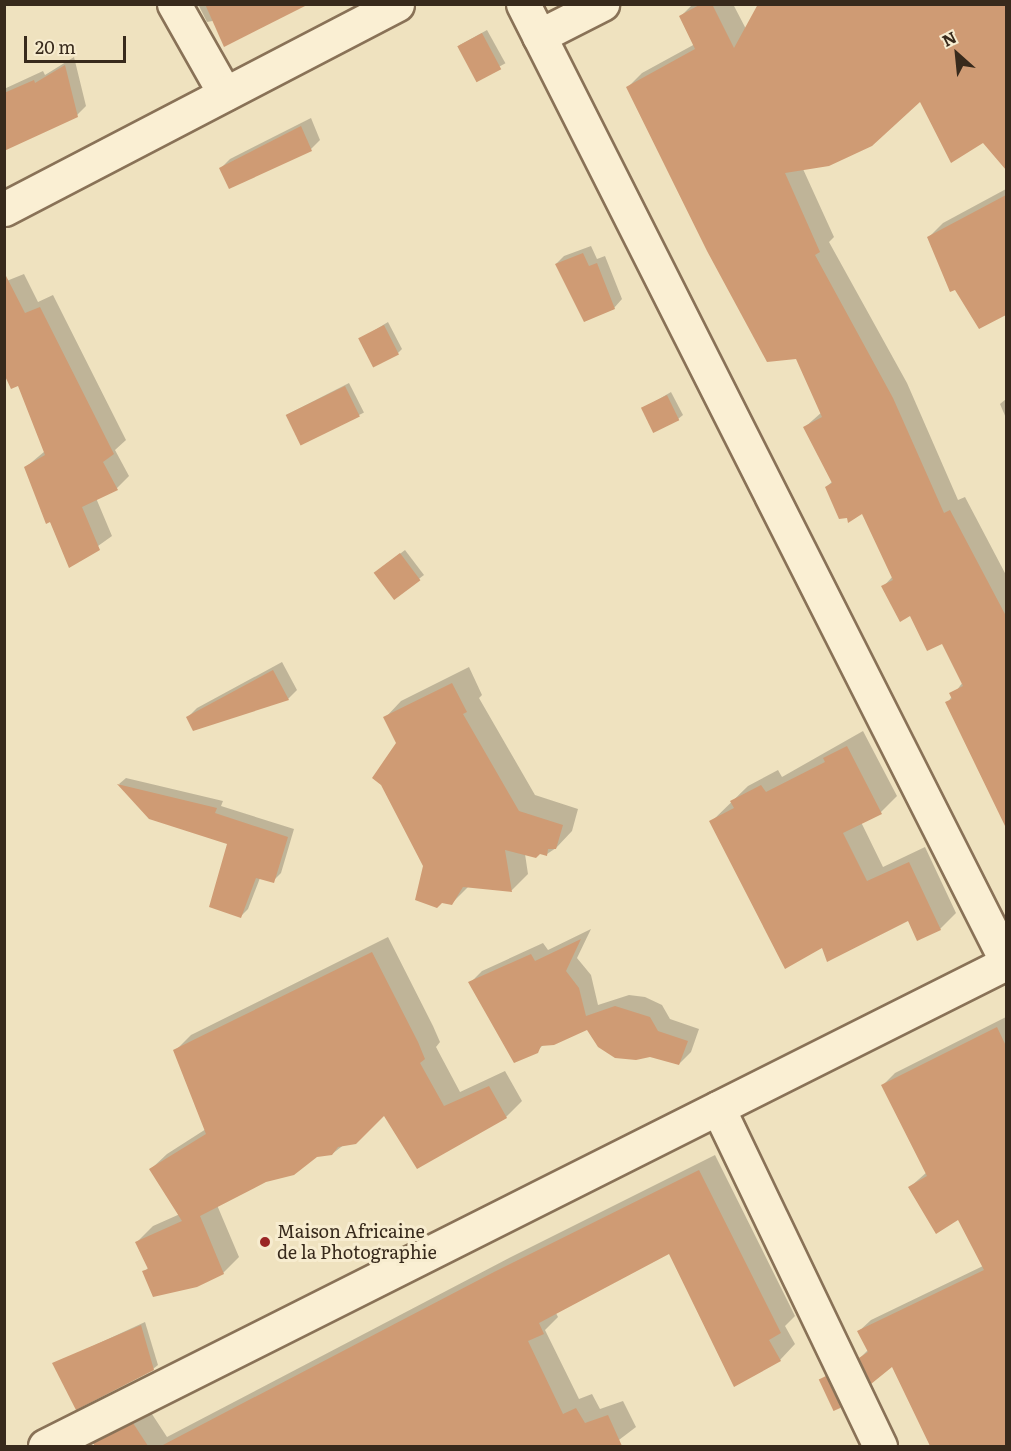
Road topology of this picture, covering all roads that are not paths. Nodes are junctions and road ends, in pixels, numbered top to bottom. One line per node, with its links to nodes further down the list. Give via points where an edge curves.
1 (174, 4): 6 (street)
2 (397, 4): 6 (street)
3 (524, 4): 5 (street)
4 (602, 4): 5 (street)
5 (539, 36): 8 (street)
6 (225, 94): 7 (street)
7 (4, 209)
8 (1006, 962): 9 (street)
9 (718, 1108): 10 (street); 11 (street)
10 (45, 1446)
11 (880, 1446)

